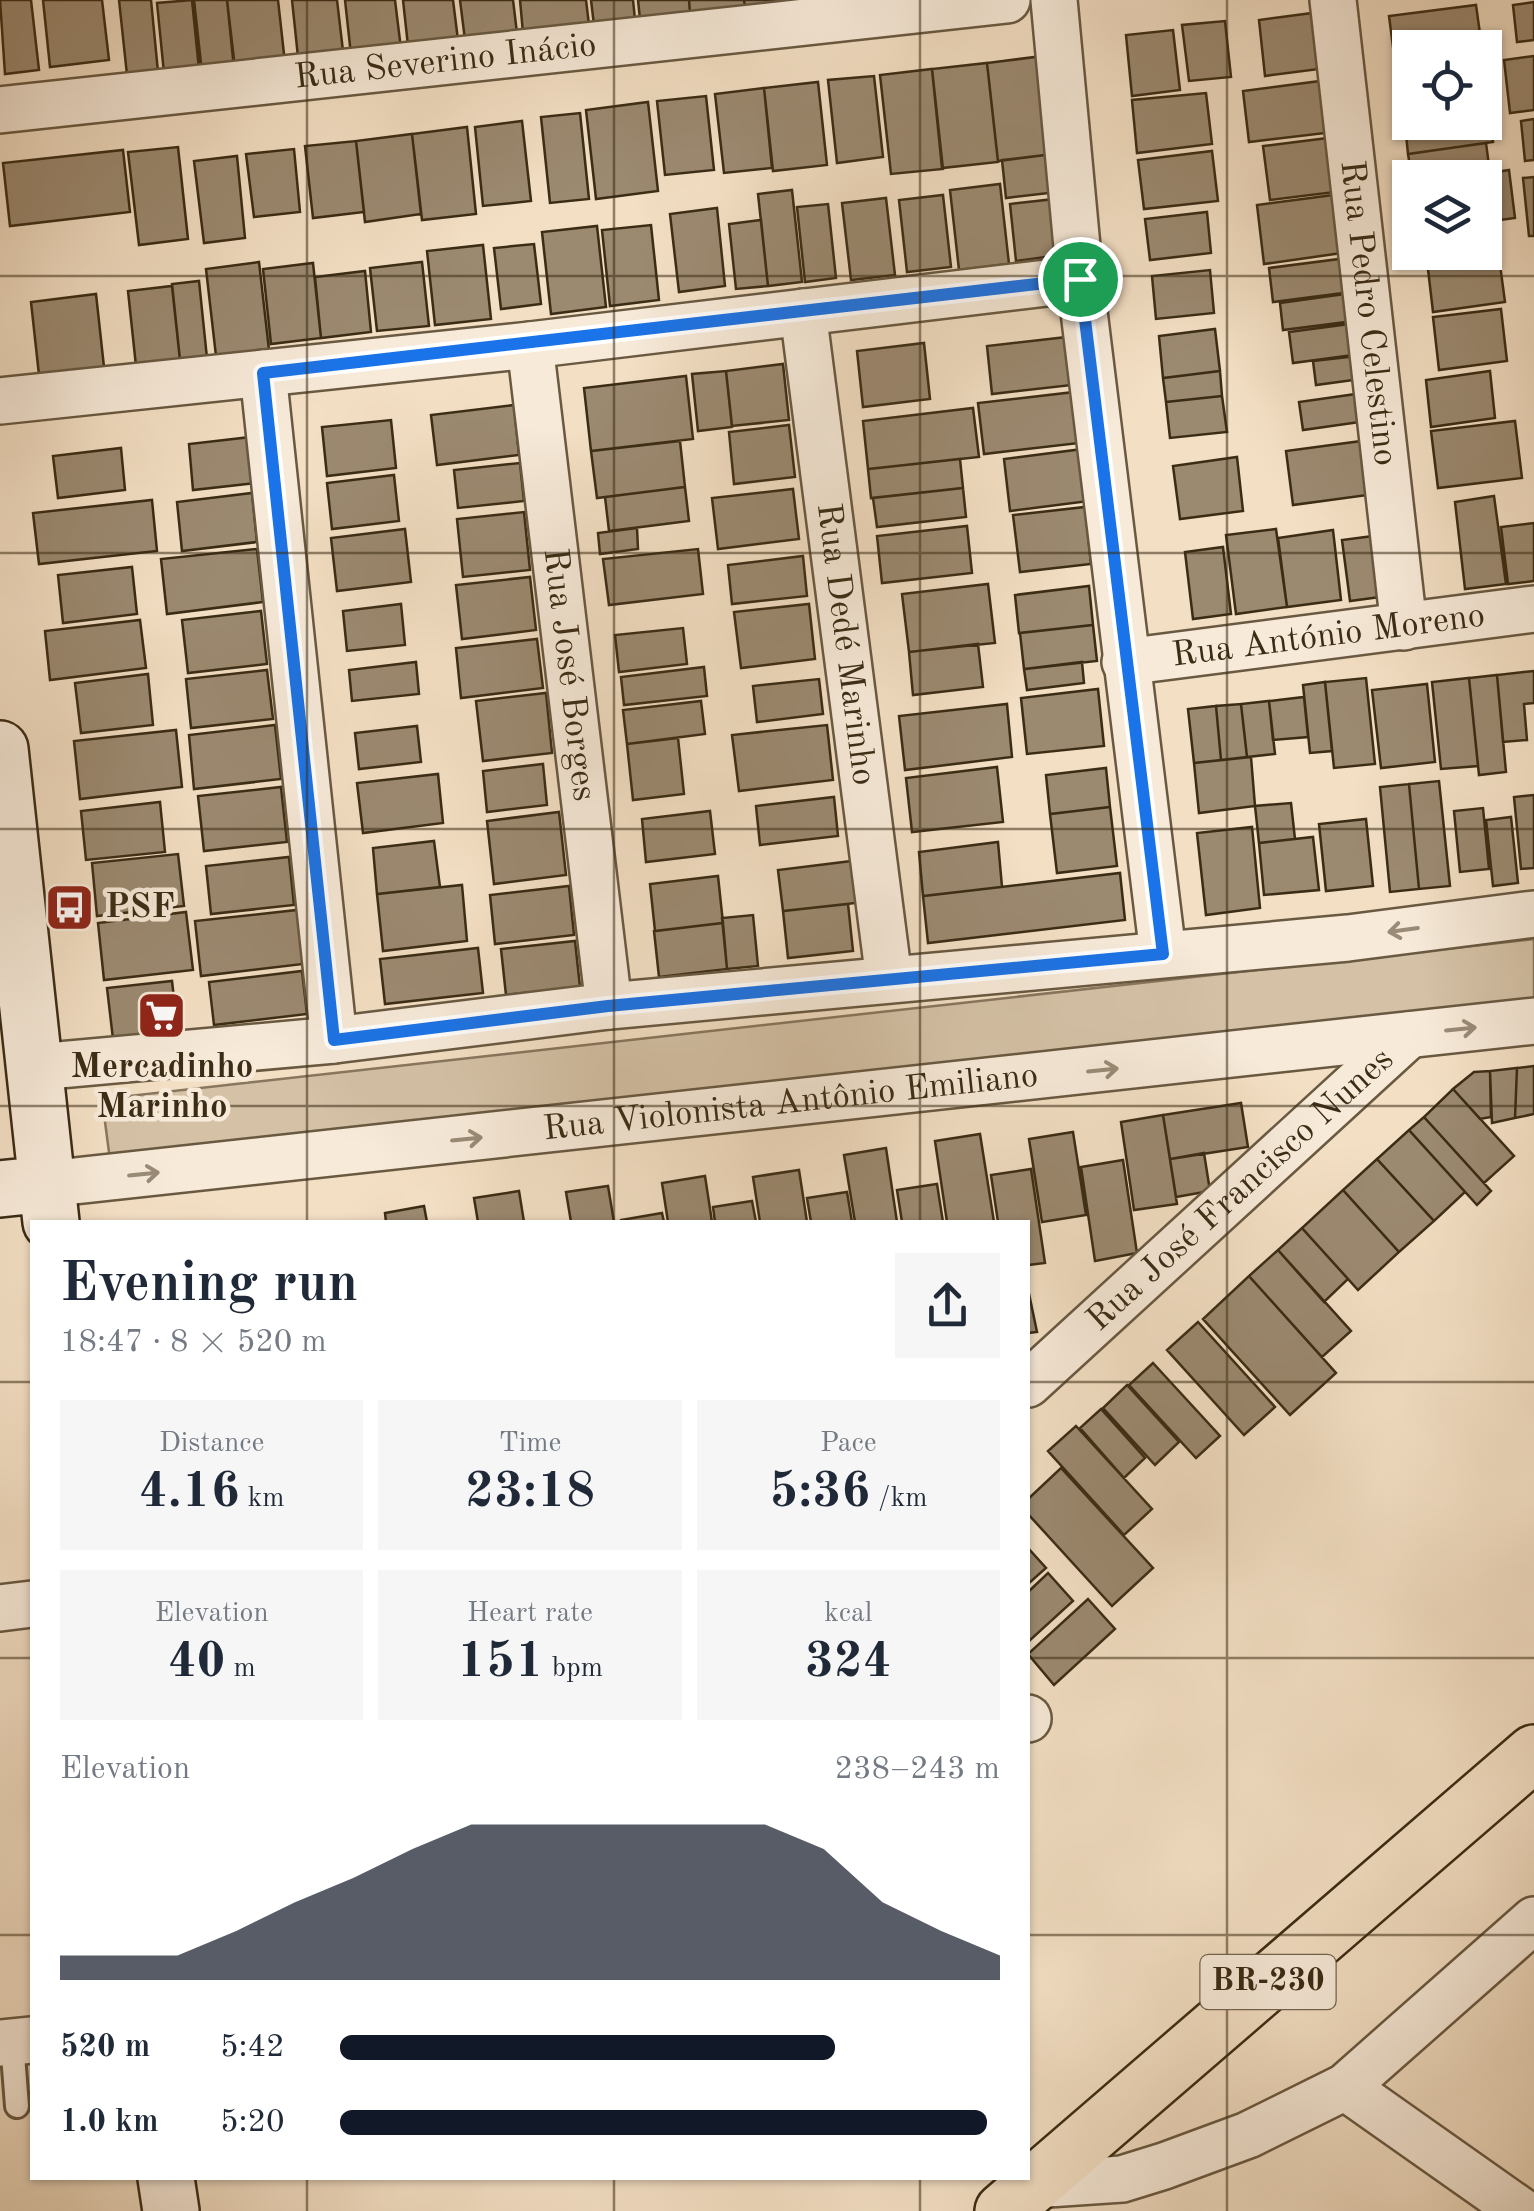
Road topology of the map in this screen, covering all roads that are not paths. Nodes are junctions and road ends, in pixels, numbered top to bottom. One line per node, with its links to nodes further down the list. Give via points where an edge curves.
1 (1007, 0): 4 (street, Rua Severino Inácio)
2 (1054, 0): 5 (street)
3 (1334, 0): 11 (street, Rua Pedro Celestino)
4 (0, 110)
5 (1080, 279): 6 (street); 12 (street)
6 (803, 312): 7 (street); 16 (street, Rua Dedé Marinho)
7 (530, 345): 8 (street); 17 (street, Rua José Borges)
8 (263, 373): 9 (street); 20 (street)
9 (0, 401)
10 (1534, 609): 11 (street, Rua António Moreno)
11 (1404, 627): 12 (street, Rua António Moreno)
12 (1124, 662): 15 (street)
13 (0, 752): 21 (street)
14 (1534, 914): 15 (street, one-way to 15)
15 (1163, 954): 16 (street)
16 (889, 979): 17 (street)
17 (608, 1006): 20 (street)
18 (1534, 1021): 19 (street, Rua Violonista Antônio Emiliano, one-way to 18)
19 (1408, 1035): 22 (street, Rua Violonista Antônio Emiliano, one-way to 19); 23 (street, Rua José Francisco Nunes)
20 (334, 1040): 21 (street)
21 (36, 1067): 22 (street)
22 (32, 1198)
23 (1030, 1382)
24 (30, 1604): 25 (street)
25 (0, 1608)
26 (1534, 1754): 32 (highway, BR-230)
27 (1534, 1920): 29 (street)
28 (15, 2042): 30 (lane)
29 (1346, 2086): 32 (street, via 1248,2135 1164,2166); 34 (street)
30 (17, 2106)
31 (166, 2180): 33 (street)
32 (1018, 2198)
33 (171, 2211)
34 (1521, 2211)

